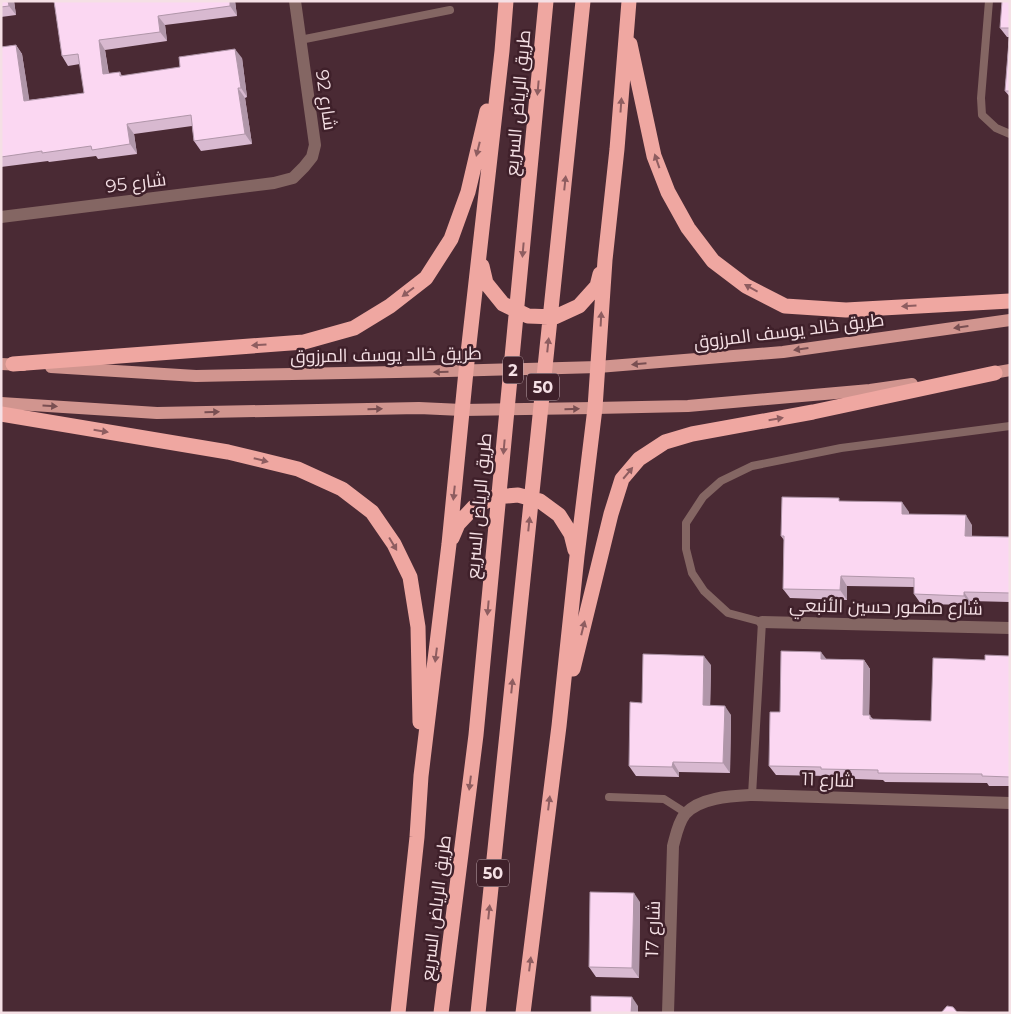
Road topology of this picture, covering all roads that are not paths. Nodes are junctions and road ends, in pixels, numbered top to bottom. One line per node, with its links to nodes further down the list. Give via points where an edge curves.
1 (295, 1): 9 (street, شارع 92)
2 (506, 1): 10 (highway)
3 (546, 1): 39 (highway, طريق الرياض السريع / 50, one-way to 39, via 476,735)
4 (584, 1): 40 (highway, 50, one-way to 4)
5 (629, 1): 8 (highway)
6 (989, 1): 11 (lane, via 980,98 982,115 996,128)
7 (450, 10): 9 (lane)
8 (626, 25): 15 (highway, one-way to 8); 16 (highway, one-way to 8, via 846,310 785,306 746,286 713,261 688,228 668,192 654,156)
9 (300, 40): 12 (street, شارع 92, via 315,145 312,157 293,178)
10 (502, 51): 14 (highway); 18 (highway, one-way to 18, via 468,192 451,239 426,278 390,306 354,328 304,342)
11 (1010, 134)
12 (274, 183): 13 (street, شارع 95)
13 (1, 217)
14 (480, 257): 15 (highway, via 486,284 503,304 528,316 554,317 579,306 597,286); 21 (highway)
15 (605, 260): 19 (highway, one-way to 15)
16 (1010, 301)
17 (1010, 320): 19 (main road, طريق خالد يوسف المرزوق / 2, one-way to 19, via 783,352)
18 (7, 364): 21 (main road, طريق خالد يوسف المرزوق / 2, one-way to 18, via 196,376)
19 (598, 367): 21 (main road, طريق خالد يوسف المرزوق / 2); 24 (highway)
20 (1010, 370): 22 (main road, 2)
21 (466, 371): 25 (highway)
22 (994, 373): 24 (main road, 2, via 870,390 688,406); 32 (highway, one-way to 22, via 611,514 622,479 640,459 665,442 692,434)
23 (1, 403): 25 (main road, 2, one-way to 25, via 157,413)
24 (595, 408): 25 (main road, 2, one-way to 24); 29 (highway)
25 (462, 410): 28 (highway, one-way to 28)
26 (1, 414): 33 (highway, one-way to 33, via 228,452 298,469 342,489 372,512 394,544 410,577 418,627)
27 (1010, 426): 30 (lane, via 841,448 752,466 722,481 702,497 686,523 686,550 692,574 704,591 728,613)
28 (449, 544): 29 (highway, via 458,524 474,507 495,497 518,495 540,502 559,515 571,534); 33 (highway, one-way to 33)
29 (577, 556): 32 (highway)
30 (762, 622): 31 (street, شارع منصور حسين الأنبعي); 34 (lane)
31 (1010, 628)
32 (559, 726): 41 (highway, one-way to 32)
33 (421, 776): 38 (highway)
34 (752, 795): 36 (street, شارع 11); 37 (street, شارع 11, via 717,798)
35 (608, 798): 37 (lane, via 664,799)
36 (1010, 803)
37 (686, 813): 42 (street, شارع 17, via 674,846)
38 (398, 1013)
39 (441, 1013)
40 (478, 1013)
41 (523, 1013)
42 (668, 1013)

